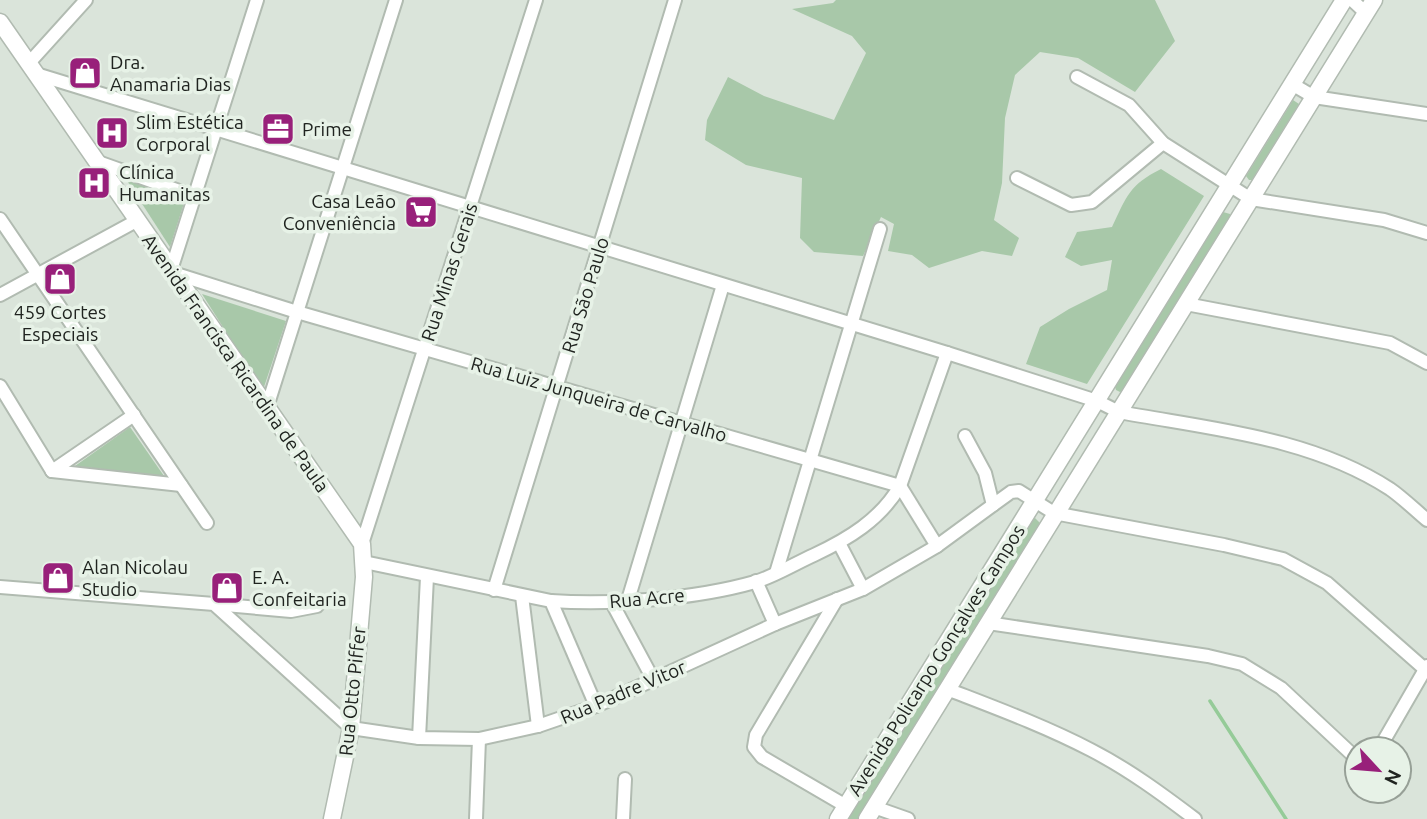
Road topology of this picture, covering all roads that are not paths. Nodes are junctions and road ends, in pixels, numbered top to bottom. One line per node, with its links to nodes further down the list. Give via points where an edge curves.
1 (86, 0): 10 (street)
2 (257, 0): 15 (street)
3 (396, 0): 18 (street)
4 (536, 0): 23 (street, Rua Minas Gerais)
5 (675, 0): 28 (street, Rua São Paulo)
6 (1344, 0): 12 (street, Avenida Policarpo Gonçalves Campos)
7 (1352, 0): 8 (street)
8 (1370, 6): 13 (street, Avenida Policarpo Gonçalves Campos)
9 (0, 22): 10 (street, Avenida Francisca Ricardina de Paula)
10 (33, 69): 15 (street); 17 (street, Avenida Francisca Ricardina de Paula)
11 (1077, 77): 16 (street, via 1129,105)
12 (1292, 84): 13 (street); 20 (street, Avenida Policarpo Gonçalves Campos)
13 (1314, 97): 14 (street); 22 (street, Avenida Policarpo Gonçalves Campos)
14 (1427, 114)
15 (217, 129): 18 (street); 21 (street)
16 (1163, 143): 19 (street, via 1092,202 1071,205); 20 (street)
17 (98, 162): 21 (street); 25 (street, Avenida Francisca Ricardina de Paula)
18 (343, 168): 23 (street); 34 (street)
19 (1017, 178)
20 (1230, 185): 22 (street); 41 (street, Avenida Policarpo Gonçalves Campos)
21 (196, 197): 29 (street)
22 (1251, 199): 27 (street, via 1384,220); 33 (street, Avenida Policarpo Gonçalves Campos)
23 (470, 207): 28 (street); 36 (street, Rua Minas Gerais)
24 (0, 219): 30 (street)
25 (138, 220): 29 (street, Avenida Francisca Ricardina de Paula); 30 (street)
26 (880, 229): 35 (street)
27 (1427, 233)
28 (600, 247): 31 (street); 40 (street, Rua São Paulo)
29 (172, 271): 34 (street, Rua Luiz Junqueira de Carvalho); 42 (street, Avenida Francisca Ricardina de Paula)
30 (37, 275): 32 (street); 44 (street)
31 (723, 285): 35 (street); 45 (street)
32 (0, 295)
33 (1186, 304): 38 (street, via 1390,343); 43 (street, Avenida Policarpo Gonçalves Campos)
34 (297, 312): 36 (street, Rua Luiz Junqueira de Carvalho); 42 (street)
35 (853, 324): 37 (street); 47 (street)
36 (425, 349): 40 (street, Rua Luiz Junqueira de Carvalho); 57 (street, Rua Minas Gerais)
37 (947, 353): 41 (street); 50 (street, Rua Acre)
38 (1427, 363)
39 (0, 386): 48 (street)
40 (557, 387): 45 (street, Rua Luiz Junqueira de Carvalho); 65 (street, Rua São Paulo)
41 (1097, 401): 43 (street); 51 (street, Avenida Policarpo Gonçalves Campos)
42 (267, 407): 57 (street, Avenida Francisca Ricardina de Paula)
43 (1119, 412): 53 (street, Avenida Policarpo Gonçalves Campos); 54 (street, via 1279,442 1335,460 1391,489)
44 (134, 415): 48 (street); 49 (street)
45 (682, 423): 47 (street, Rua Luiz Junqueira de Carvalho); 68 (street)
46 (965, 436): 52 (street, via 985,473)
47 (811, 460): 50 (street, Rua Luiz Junqueira de Carvalho); 60 (street)
48 (52, 471): 49 (street)
49 (181, 485): 55 (street)
50 (900, 486): 56 (street, Rua Acre, via 872,521); 58 (street)
51 (1035, 500): 52 (street, Rua Padre Vitor, via 1019,491); 53 (street); 86 (street, Avenida Policarpo Gonçalves Campos)
52 (993, 505): 58 (street, Rua Padre Vitor)
53 (1054, 513): 73 (street, Avenida Policarpo Gonçalves Campos); 75 (street, via 1283,558 1327,583)
54 (1427, 520)
55 (207, 523)
56 (839, 543): 60 (street, Rua Acre); 64 (street)
57 (362, 544): 59 (street, Avenida Francisca Ricardina de Paula)
58 (937, 546): 64 (street, Rua Padre Vitor)
59 (364, 562): 61 (street, Rua Acre); 80 (street, Rua Otto Piffer)
60 (776, 573): 62 (street, Rua Acre)
61 (427, 577): 65 (street, Rua Acre); 82 (street)
62 (756, 581): 68 (street, Rua Acre, via 708,592); 74 (street)
63 (0, 587): 71 (street)
64 (863, 589): 67 (street, Rua Padre Vitor)
65 (494, 590): 66 (street, Rua Acre)
66 (522, 596): 69 (street, Rua Acre); 79 (street)
67 (837, 599): 74 (street, Rua Padre Vitor); 86 (street, via 756,735 754,747)
68 (628, 600): 70 (street, Rua Acre)
69 (551, 601): 70 (street, Rua Acre); 78 (street)
70 (611, 601): 76 (street)
71 (214, 604): 72 (street, via 291,611); 80 (street)
72 (317, 606)
73 (988, 623): 77 (street, Avenida Policarpo Gonçalves Campos); 84 (street, via 1242,664 1281,688)
74 (775, 624): 76 (street, Rua Padre Vitor)
75 (1426, 669): 81 (street)
76 (654, 681): 78 (street, Rua Padre Vitor)
77 (947, 689): 87 (street, Avenida Policarpo Gonçalves Campos); 92 (street, via 1093,751)
78 (596, 706): 79 (street, Rua Padre Vitor)
79 (538, 726): 83 (street, Rua Padre Vitor)
80 (351, 728): 82 (street, Rua Padre Vitor); 88 (street, Rua Otto Piffer)
81 (1387, 735)
82 (419, 738): 83 (street, Rua Padre Vitor)
83 (479, 739): 89 (street)
84 (1343, 746)
85 (625, 779): 90 (street)
86 (842, 813)
87 (870, 813): 91 (street)
88 (332, 819)
89 (476, 819)
90 (623, 819)
91 (908, 819)
92 (1195, 819)

